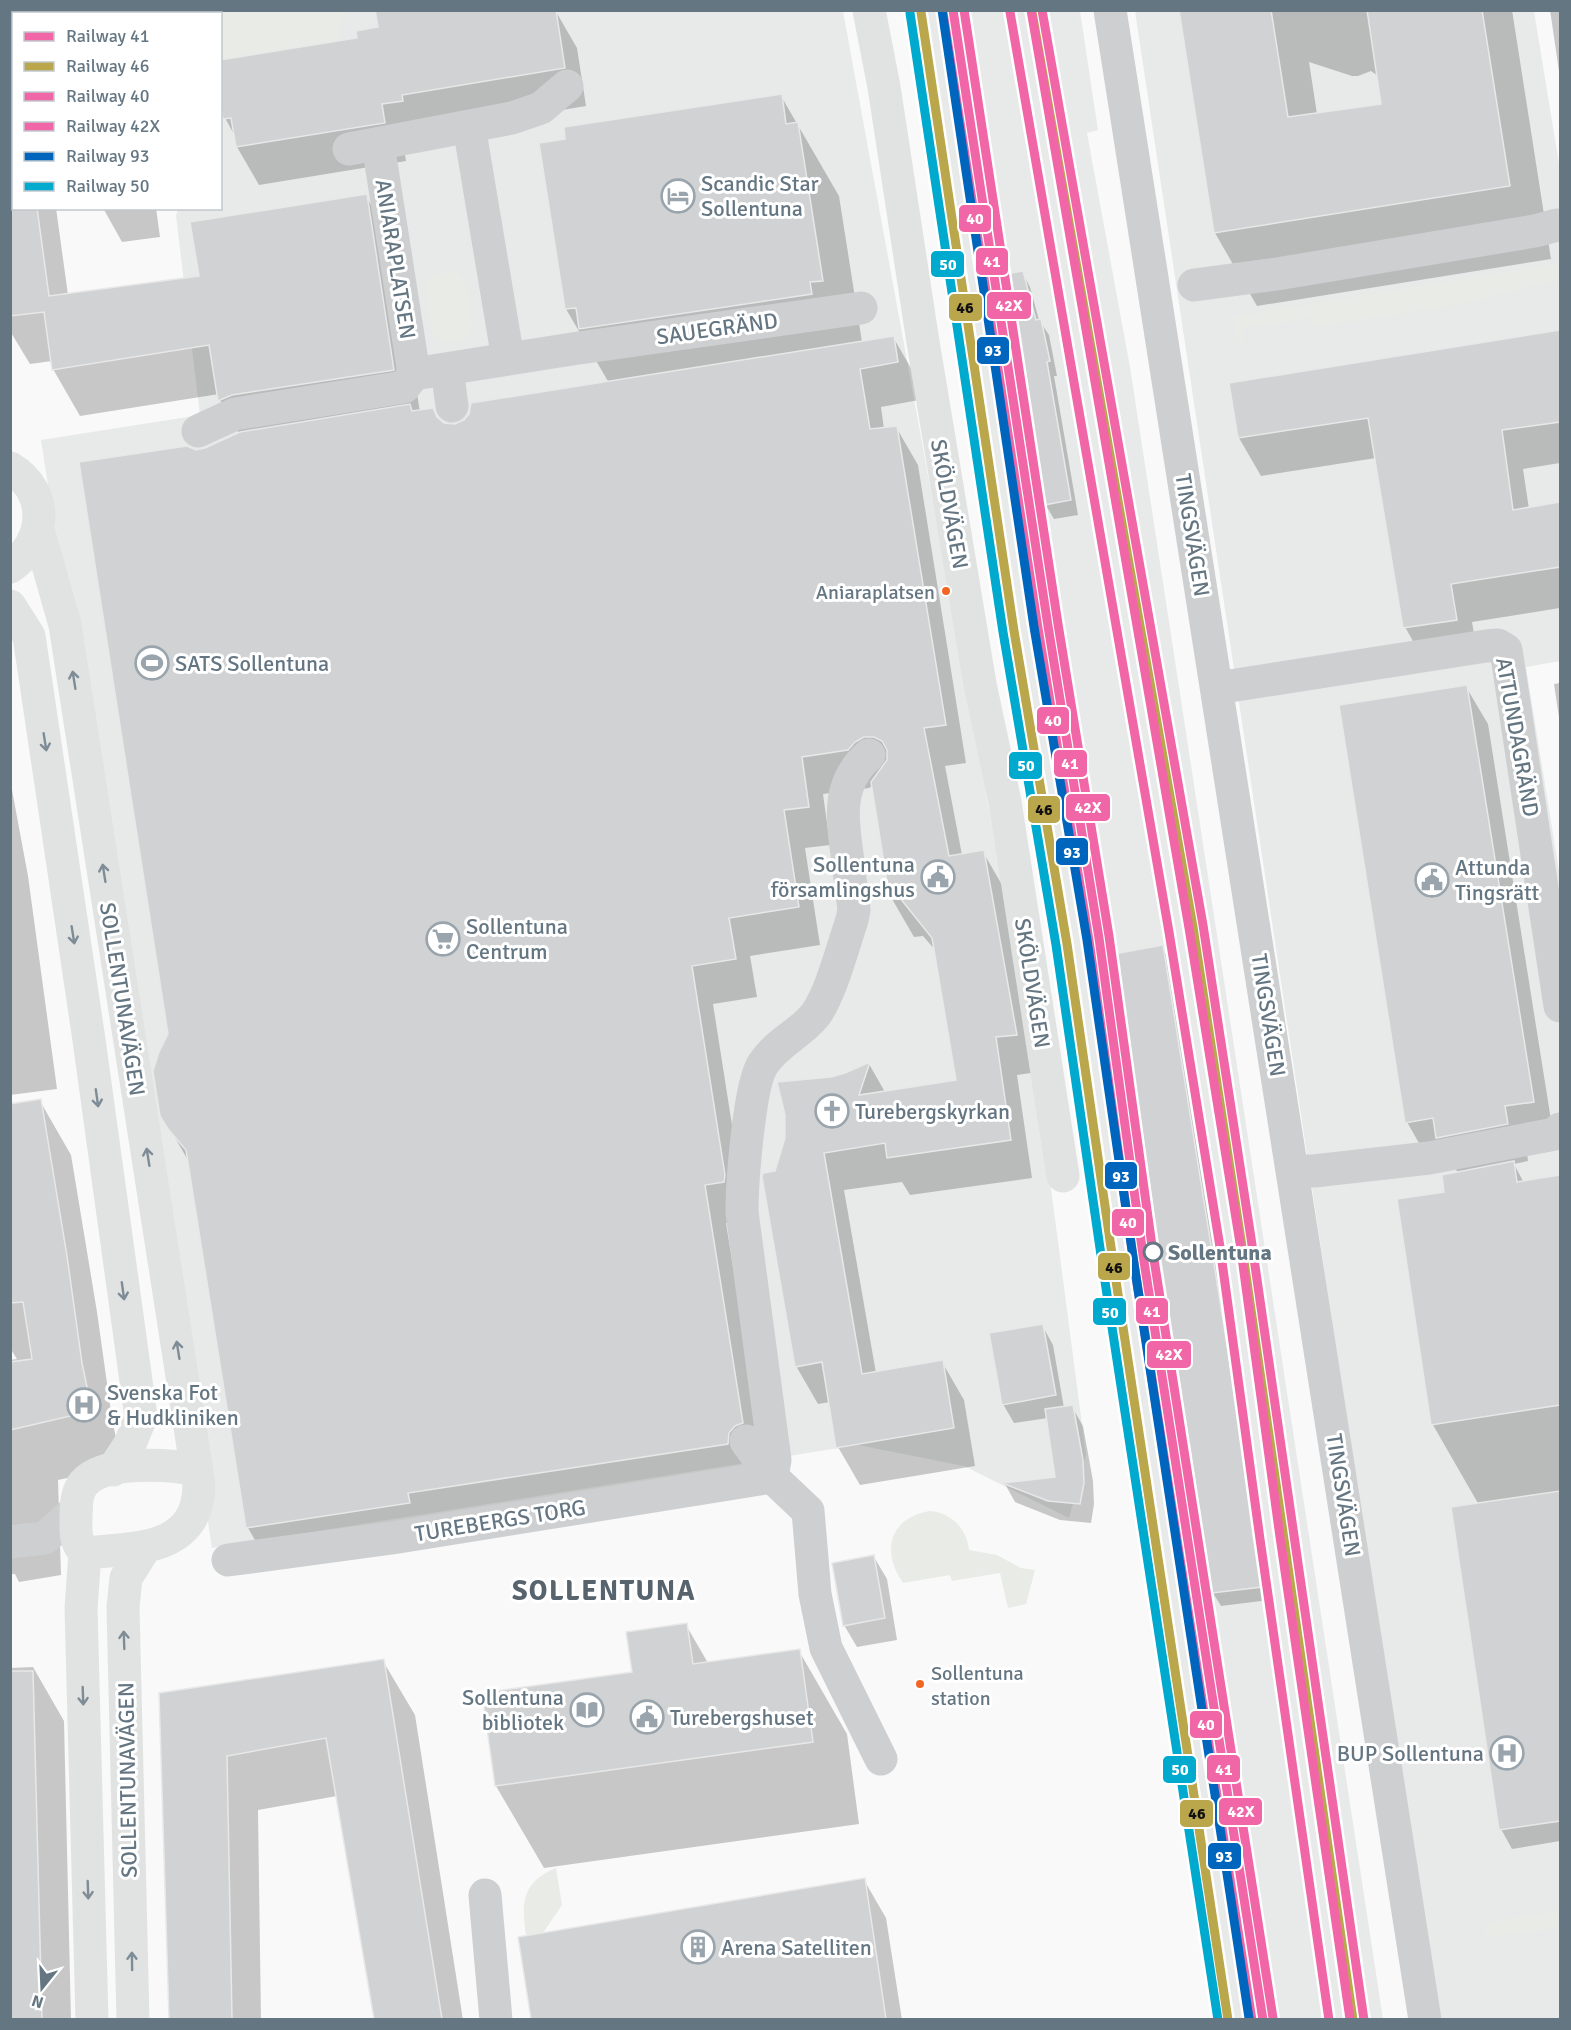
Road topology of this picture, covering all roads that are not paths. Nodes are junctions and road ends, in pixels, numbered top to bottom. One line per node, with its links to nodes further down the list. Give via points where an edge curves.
1 (869, 10): 22 (street, SKÖLDVÄGEN, via 980,684 1005,802)
2 (1110, 10): 17 (street, TINGSVÄGEN)
3 (567, 86): 4 (street, via 541,108)
4 (469, 126): 8 (street); 10 (street, ANIARAPLATSEN, via 364,146)
5 (1557, 225): 6 (street)
6 (1194, 285)
7 (861, 308): 8 (street, SAUEGRÄND)
8 (508, 359): 9 (street, SAUEGRÄND)
9 (447, 369): 10 (street, SAUEGRÄND); 11 (street)
10 (414, 374): 12 (street, via 404,387 235,414)
11 (452, 406)
12 (198, 431)
13 (10, 468): 14 (street, SOLLENTUNAVÄGEN, via 31,487 39,506)
14 (38, 530): 15 (street, via 25,555); 25 (street, SOLLENTUNAVÄGEN, one-way to 14, via 65,625)
15 (10, 567)
16 (10, 606): 24 (street, SOLLENTUNAVÄGEN, one-way to 24, via 29,636 141,1417)
17 (1217, 688): 19 (street, ATTUNDAGRÄND, via 1486,646 1498,645 1506,650); 21 (street, TINGSVÄGEN)
18 (869, 755): 26 (street, via 849,781 843,802 852,920 815,1015 762,1064 754,1094 742,1212 775,1460)
19 (1560, 1006)
20 (1560, 1129): 21 (street, via 1556,1134 1429,1158)
21 (1294, 1171): 38 (street, TINGSVÄGEN)
22 (1063, 1176)
23 (746, 1441): 26 (street)
24 (113, 1470): 25 (street, SOLLENTUNAVÄGEN, via 145,1464); 27 (street, SOLLENTUNAVÄGEN, via 85,1481 79,1490)
25 (196, 1470): 29 (street, SOLLENTUNAVÄGEN, via 198,1503 183,1531)
26 (772, 1477): 32 (street, TUREBERGS TORG); 33 (street, via 808,1511 815,1594 826,1648)
27 (76, 1510): 28 (street, via 45,1538); 30 (street, SOLLENTUNAVÄGEN)
28 (10, 1542)
29 (146, 1546): 30 (street, SOLLENTUNAVÄGEN); 36 (street, SOLLENTUNAVÄGEN, one-way to 29, via 123,1607 126,1578)
30 (81, 1549): 31 (street); 35 (street, SOLLENTUNAVÄGEN, one-way to 35)
31 (10, 1551)
32 (228, 1560)
33 (881, 1759)
34 (485, 1895): 37 (street)
35 (92, 2019)
36 (133, 2019)
37 (496, 2019)
38 (1425, 2019)

